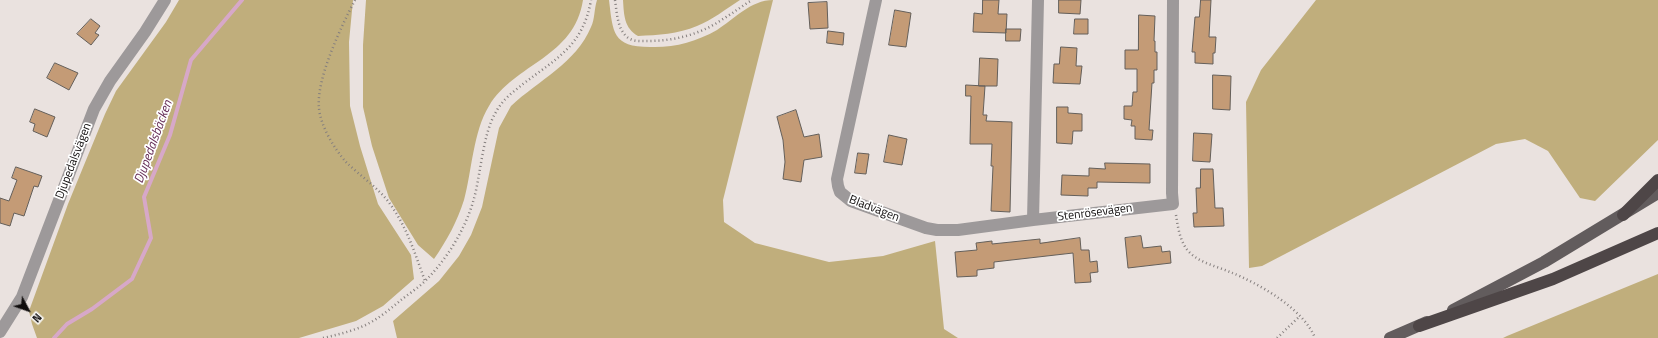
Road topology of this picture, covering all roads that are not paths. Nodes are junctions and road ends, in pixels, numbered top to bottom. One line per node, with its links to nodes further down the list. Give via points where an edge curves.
1 (165, 0): 11 (street, Djupedalsvägen, via 94,109 22,297)
2 (876, 0): 8 (street, Bladvägen, via 837,179 840,192 851,201 937,230 958,230)
3 (1038, 0): 8 (street)
4 (1173, 0): 8 (street, Stenrösevägen, via 1173,204)
5 (1658, 180): 7 (highway)
6 (1658, 194): 7 (main road)
7 (1623, 215): 10 (main road, via 1507,282)
8 (1033, 220)
9 (1658, 233): 10 (highway, via 1553,280)
10 (1419, 326): 12 (main road)
11 (0, 332)
12 (1390, 338)

